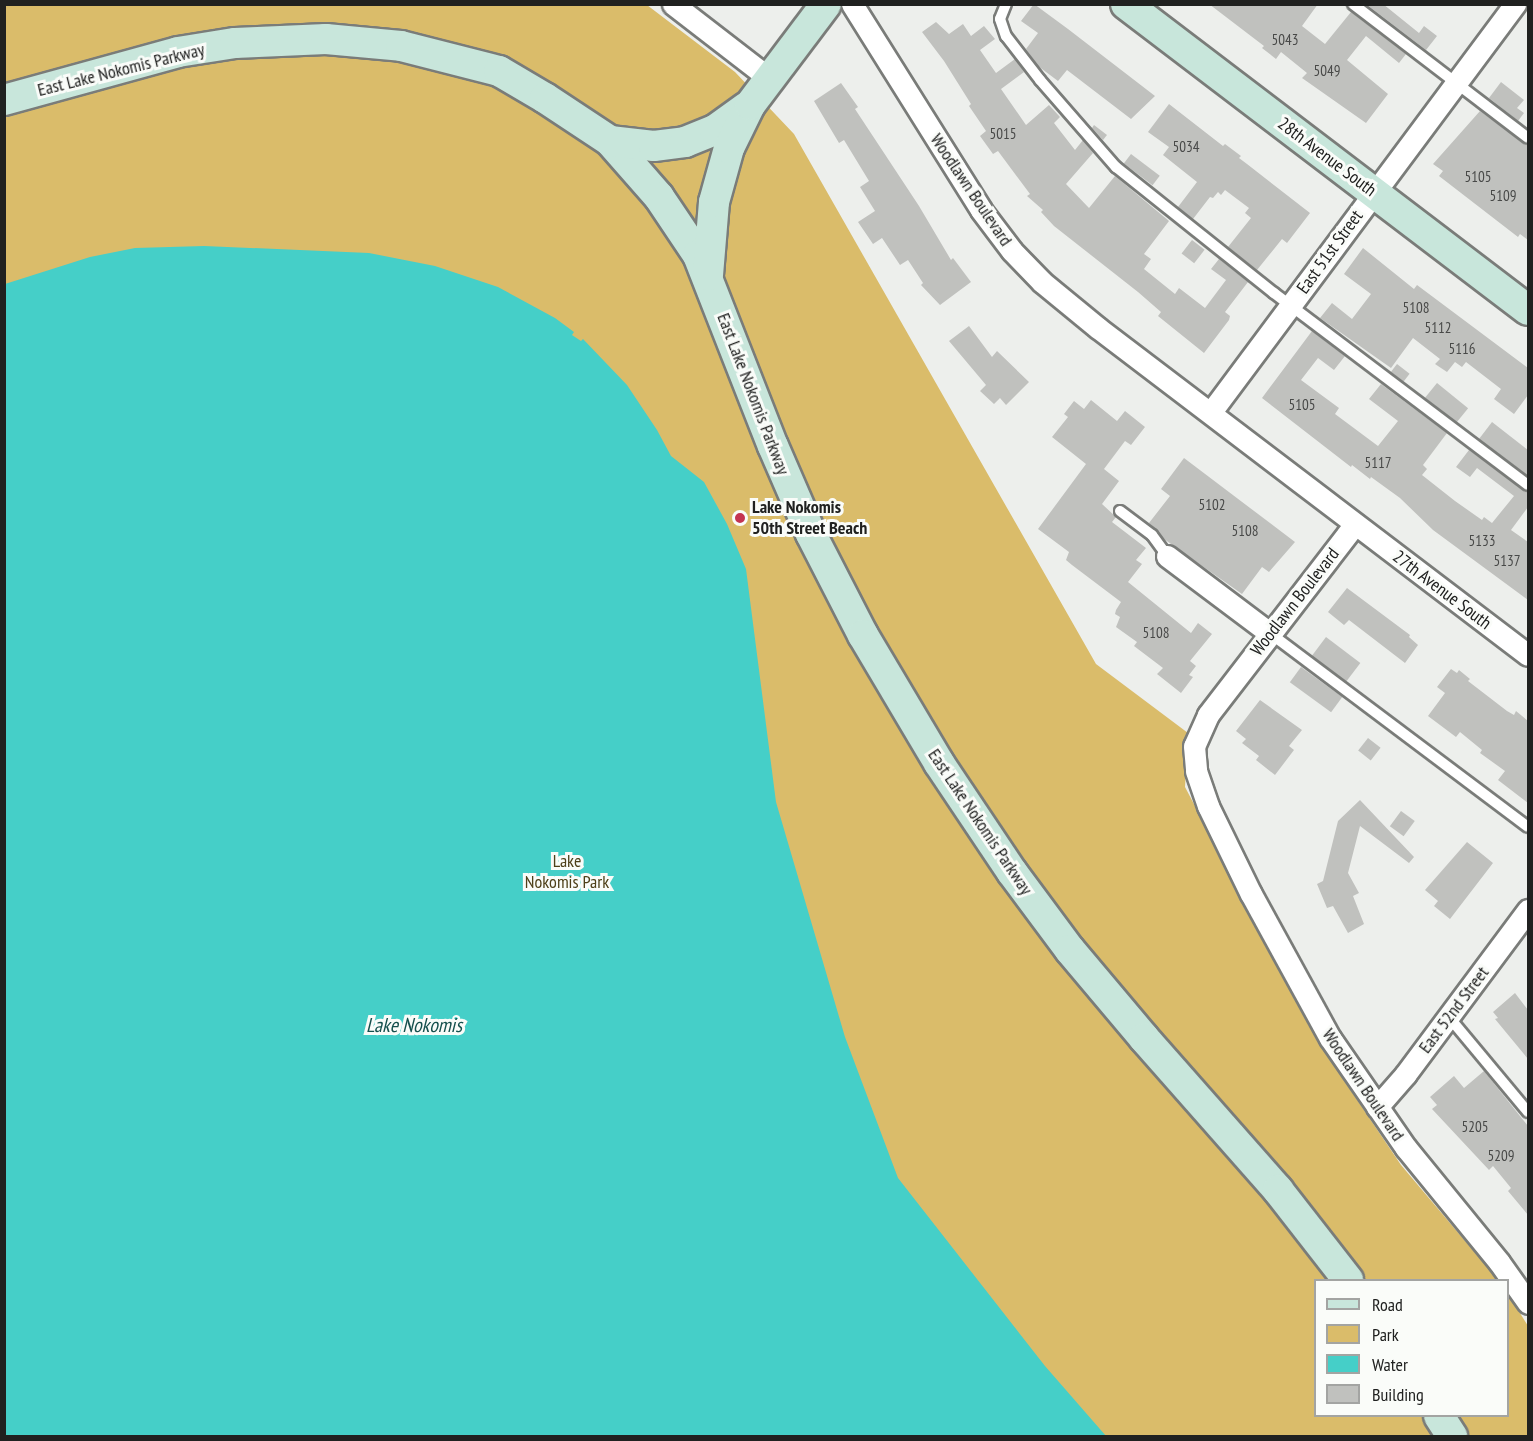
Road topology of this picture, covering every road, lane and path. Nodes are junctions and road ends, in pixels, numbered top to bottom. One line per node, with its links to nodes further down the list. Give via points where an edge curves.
1 (673, 4): 8 (street)
2 (826, 4): 8 (street)
3 (852, 4): 18 (street, Woodlawn Boulevard, via 981,210 1012,251 1068,304)
4 (1006, 4): 16 (lane, via 1000,19 1006,36 1116,167)
5 (1126, 4): 14 (street, 28th Avenue South)
6 (1353, 4): 9 (lane)
7 (1515, 4): 9 (street, East 51st Street)
8 (770, 79): 11 (street)
9 (1457, 82): 12 (lane); 14 (street, East 51st Street)
10 (4, 100): 13 (street, East Lake Nokomis Parkway, via 178,52 235,43 326,39 401,46 499,71)
11 (750, 105): 13 (street, via 715,130 685,142 654,146); 15 (street, via 718,182 710,229)
12 (1528, 138)
13 (610, 141): 15 (street, East Lake Nokomis Parkway, via 675,218)
14 (1374, 192): 16 (street, East 51st Street); 17 (street, 28th Avenue South)
15 (708, 278): 30 (street, East Lake Nokomis Parkway, via 769,437 809,528 863,635 923,738 1012,872 1070,950 1274,1185)
16 (1291, 305): 18 (street, East 51st Street); 19 (lane)
17 (1528, 310)
18 (1211, 412): 21 (street, Woodlawn Boulevard)
19 (1528, 485)
20 (1120, 511): 22 (lane, via 1152,535)
21 (1355, 524): 23 (street, Woodlawn Boulevard); 24 (street, 27th Avenue South)
22 (1167, 556): 23 (street)
23 (1271, 634): 25 (lane); 28 (street, Woodlawn Boulevard, via 1208,715 1194,746 1196,771 1212,816 1306,998)
24 (1528, 655)
25 (1528, 827)
26 (1526, 922): 27 (street, East 52nd Street)
27 (1448, 1016): 28 (street, East 52nd Street); 29 (lane)
28 (1377, 1107): 31 (street, Woodlawn Boulevard)
29 (1528, 1112)
30 (1346, 1279)
31 (1528, 1303)
32 (1440, 1417): 33 (street)
33 (1452, 1437)

